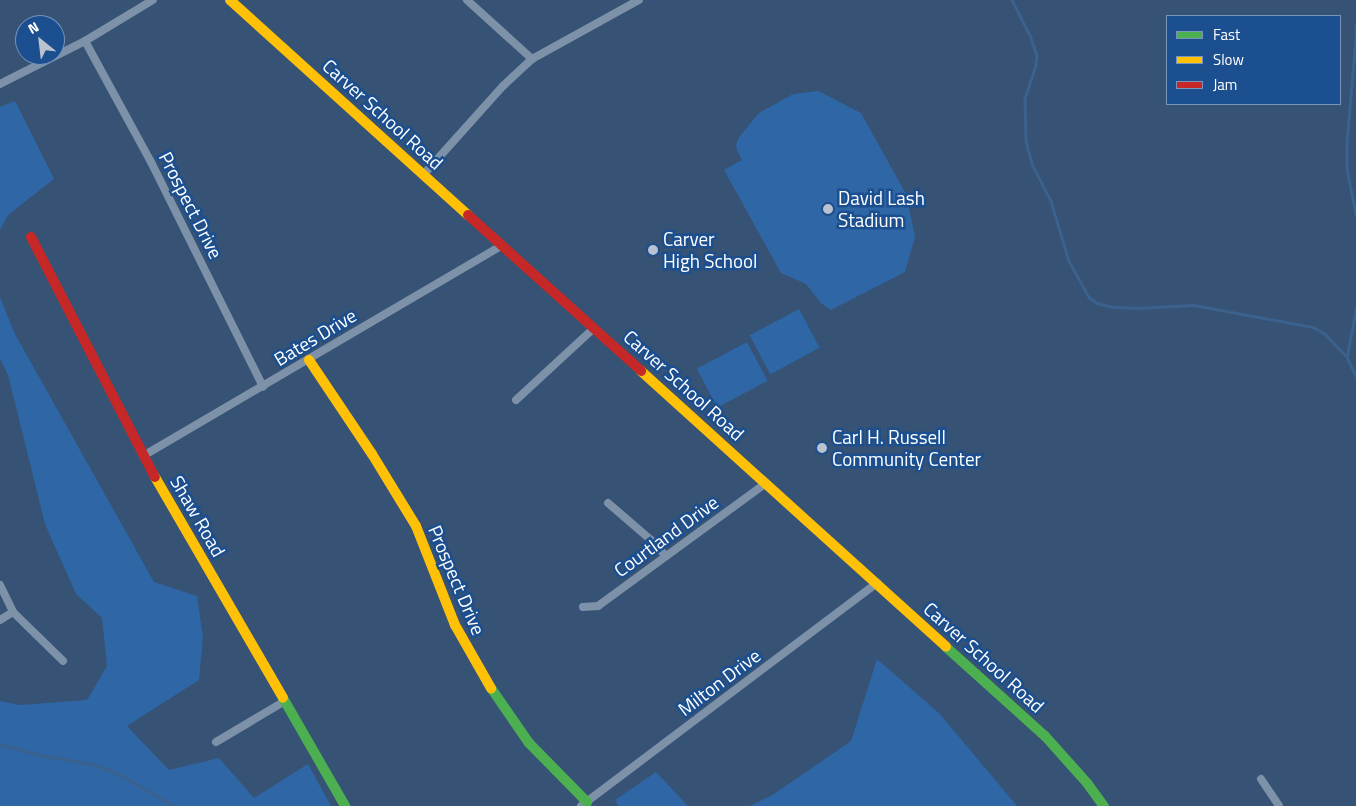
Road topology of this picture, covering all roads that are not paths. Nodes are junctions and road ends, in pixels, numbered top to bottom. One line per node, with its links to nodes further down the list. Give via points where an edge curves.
1 (153, 0): 5 (street)
2 (230, 0): 8 (main road, Carver School Road)
3 (467, 0): 6 (street)
4 (640, 0): 6 (street)
5 (85, 41): 7 (street); 13 (street, Prospect Drive, via 151,162)
6 (532, 59): 8 (street)
7 (0, 84)
8 (424, 174): 10 (main road, Carver School Road)
9 (31, 237): 15 (main road, Shaw Road)
10 (502, 245): 11 (main road, Carver School Road); 12 (street, Bates Drive)
11 (594, 328): 14 (street); 16 (main road, Carver School Road)
12 (309, 360): 13 (street, Bates Drive); 28 (main road, Prospect Drive, via 416,526 455,625 495,695 529,743)
13 (263, 387): 15 (street, Bates Drive)
14 (516, 400)
15 (144, 456): 25 (main road, Shaw Road)
16 (766, 483): 18 (street, Courtland Drive); 19 (main road, Carver School Road)
17 (608, 503): 18 (street)
18 (666, 556): 21 (street, Courtland Drive, via 598,606)
19 (877, 584): 28 (street, Milton Drive); 30 (main road, Carver School Road, via 1045,736)
20 (0, 585): 22 (street)
21 (582, 606)
22 (13, 612): 23 (street); 24 (street)
23 (0, 620)
24 (63, 662)
25 (285, 701): 26 (street); 29 (main road, Shaw Road)
26 (216, 742)
27 (1261, 779): 31 (street)
28 (584, 804)
29 (344, 806)
30 (1104, 806)
31 (1278, 806)

